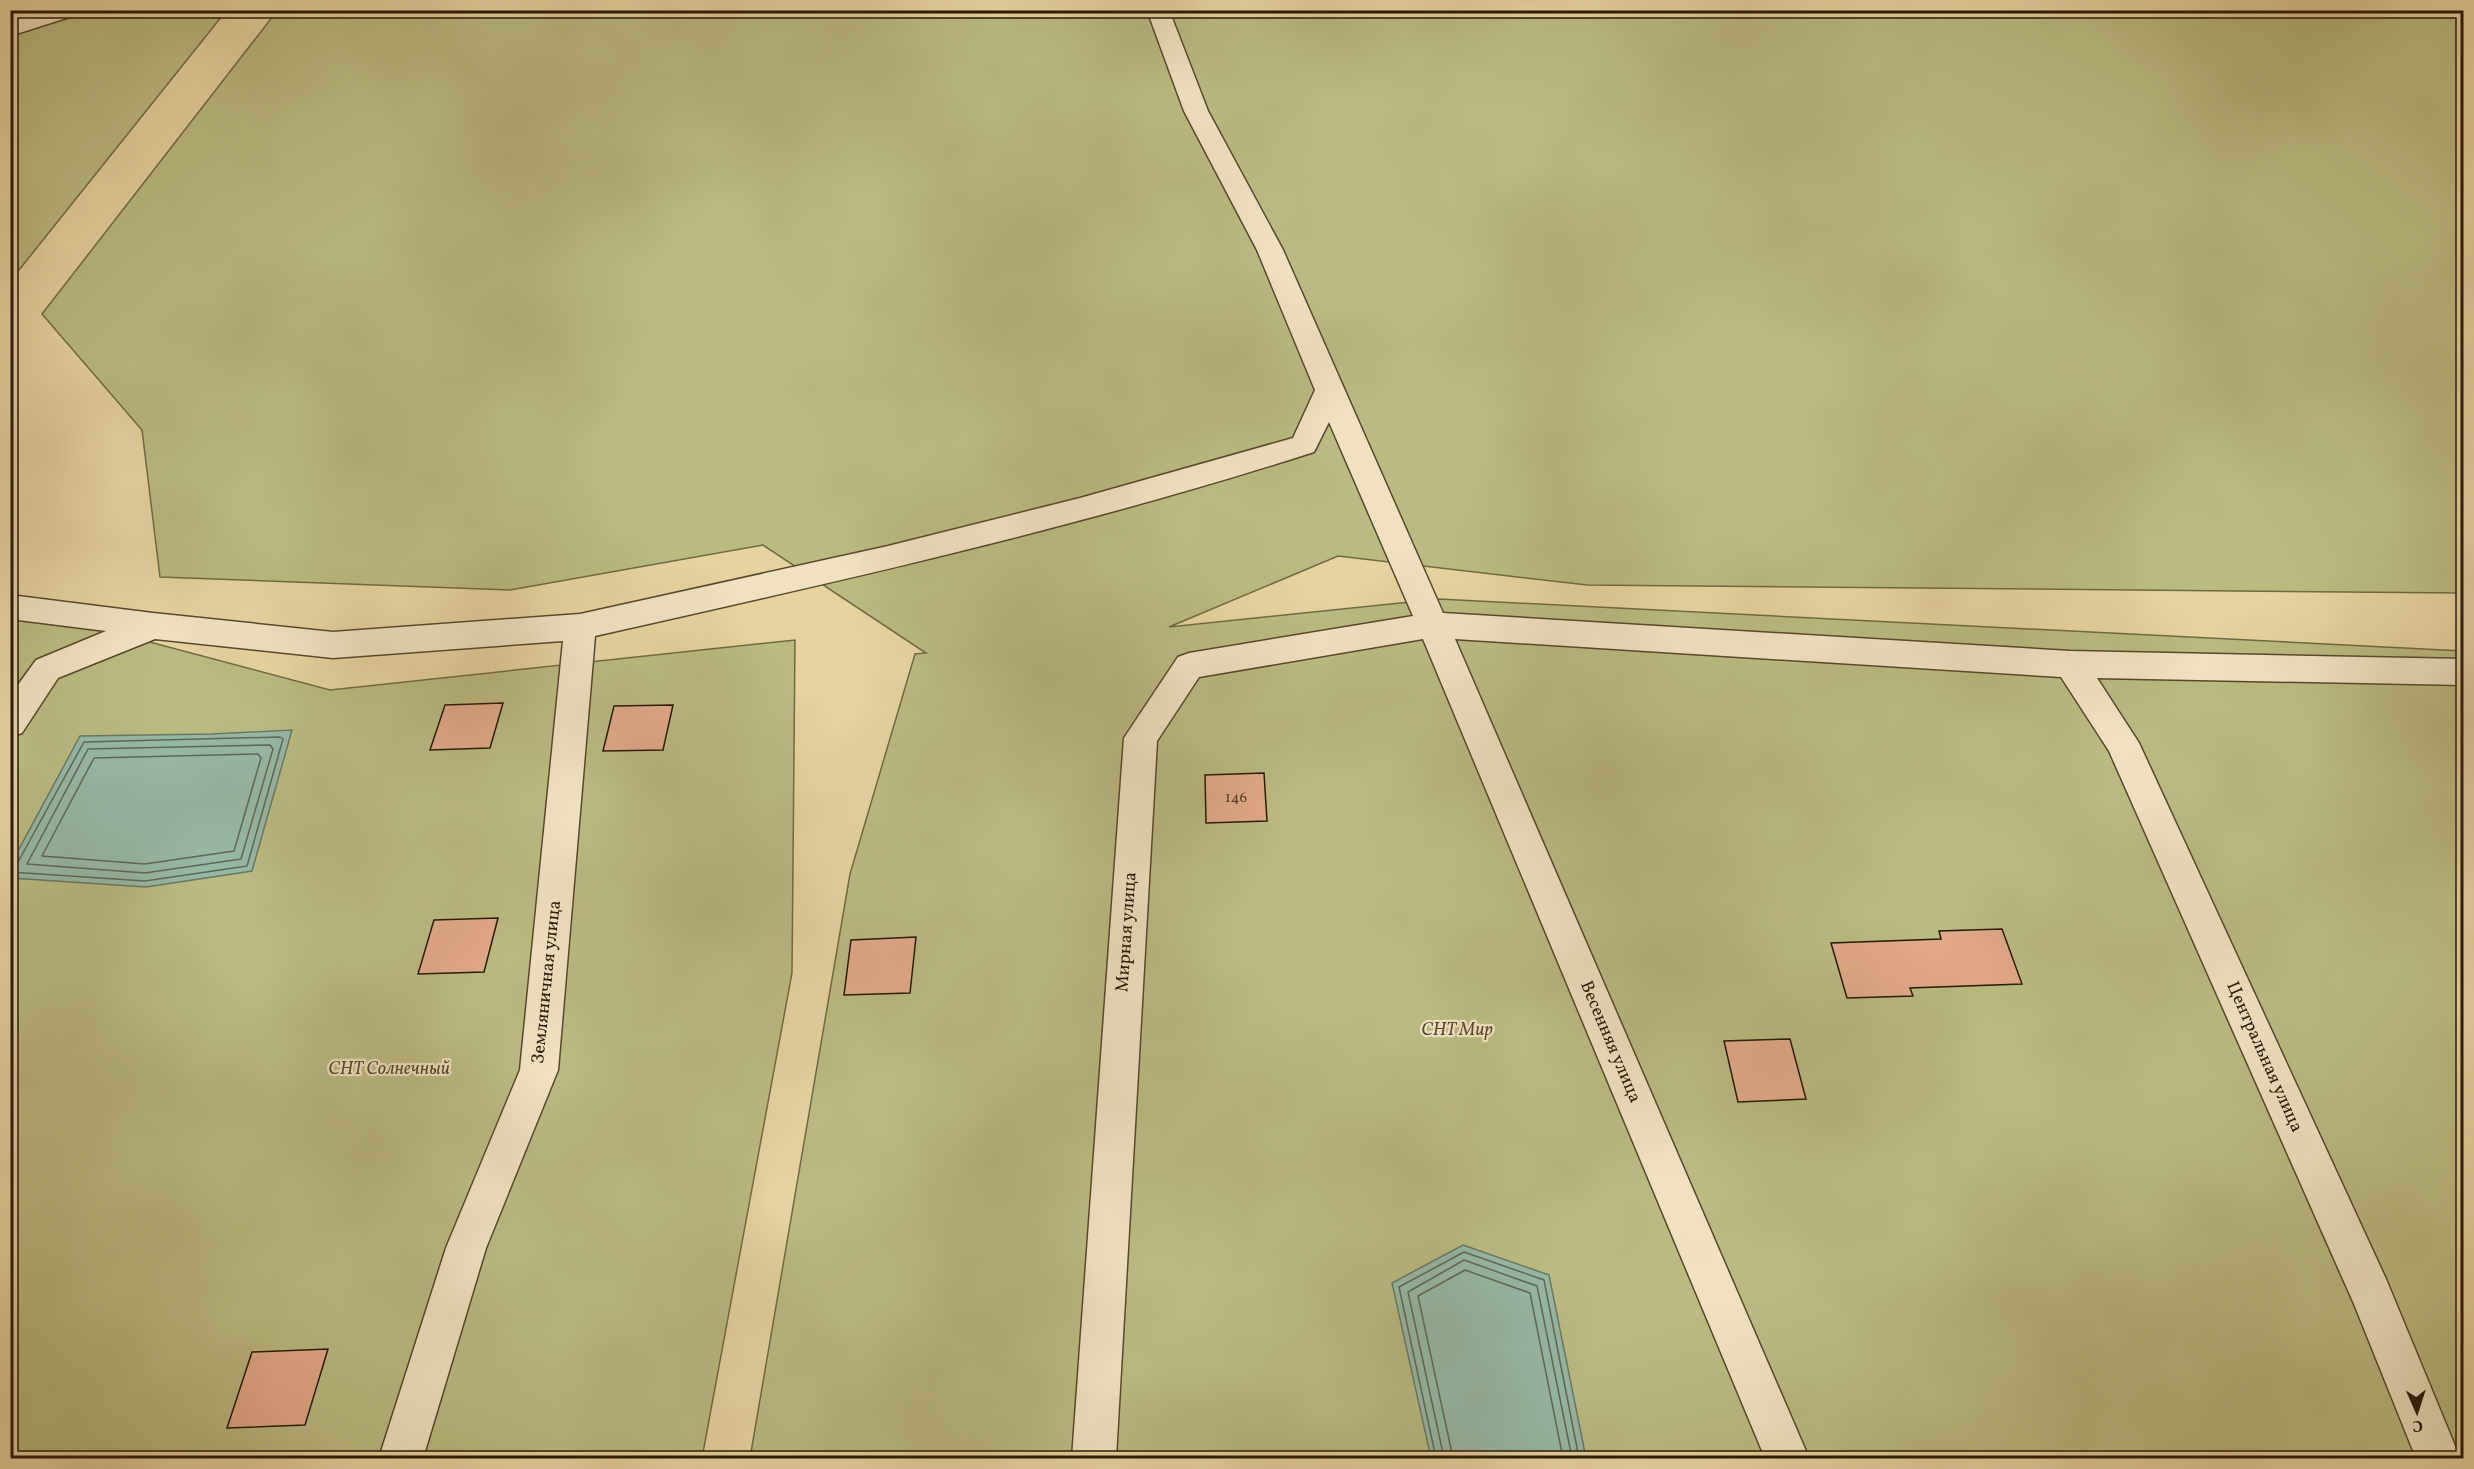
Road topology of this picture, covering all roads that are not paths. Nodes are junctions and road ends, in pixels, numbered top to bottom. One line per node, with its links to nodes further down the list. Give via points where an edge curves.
1 (68, 10): 3 (street)
2 (1158, 10): 4 (street, Весенняя улица, via 1196,111 1270,250)
3 (10, 29)
4 (1329, 390): 6 (street, Весенняя улица); 8 (street, via 1304,445 1241,465 888,558)
5 (10, 607): 7 (street)
6 (1433, 625): 9 (street, Мирная улица); 13 (street, Мирная улица, via 1189,666 1141,738); 14 (street, Весенняя улица)
7 (153, 626): 8 (street, via 333,645); 11 (street, via 47,669)
8 (580, 627): 12 (street, Земляничная улица, via 539,1070 466,1248)
9 (2070, 664): 10 (street, Мирная улица); 15 (street, Центральная улица, via 2122,743 2371,1294)
10 (2463, 672)
11 (10, 723)
12 (401, 1458)
13 (1094, 1458)
14 (1787, 1458)
15 (2438, 1458)

